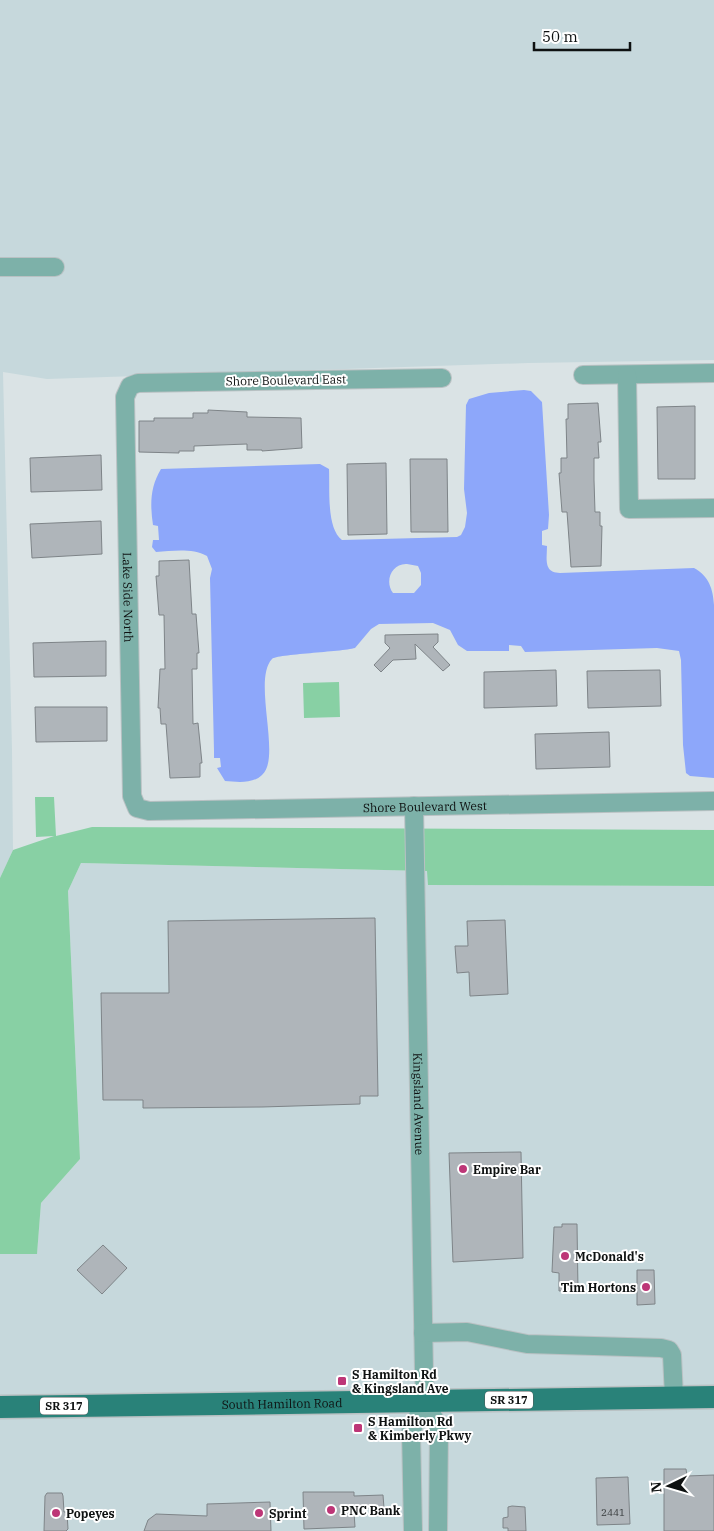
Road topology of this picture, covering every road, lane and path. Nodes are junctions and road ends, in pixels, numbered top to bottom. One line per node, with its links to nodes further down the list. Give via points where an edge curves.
1 (0, 267): 2 (street)
2 (55, 267)
3 (714, 373): 5 (street)
4 (583, 375): 5 (street)
5 (627, 375): 8 (street, via 629,509)
6 (442, 378): 7 (street, Shore Boulevard East, via 138,383)
7 (130, 386): 11 (street, Lake Side North, via 125,397 132,796)
8 (714, 508)
9 (714, 801): 10 (street, Shore Boulevard West)
10 (414, 806): 11 (street, Shore Boulevard West, via 149,811); 12 (street, Kingsland Avenue)
11 (137, 808)
12 (423, 1333): 13 (street, via 467,1332 527,1344 669,1350); 15 (street, Kingsland Avenue)
13 (674, 1397): 14 (main road, South Hamilton Road / SR 317); 15 (main road, South Hamilton Road / SR 317)
14 (714, 1397)
15 (425, 1401): 16 (main road, South Hamilton Road / SR 317); 17 (street, via 411,1431); 18 (street, via 439,1428)
16 (0, 1407)
17 (413, 1531)
18 (438, 1531)

